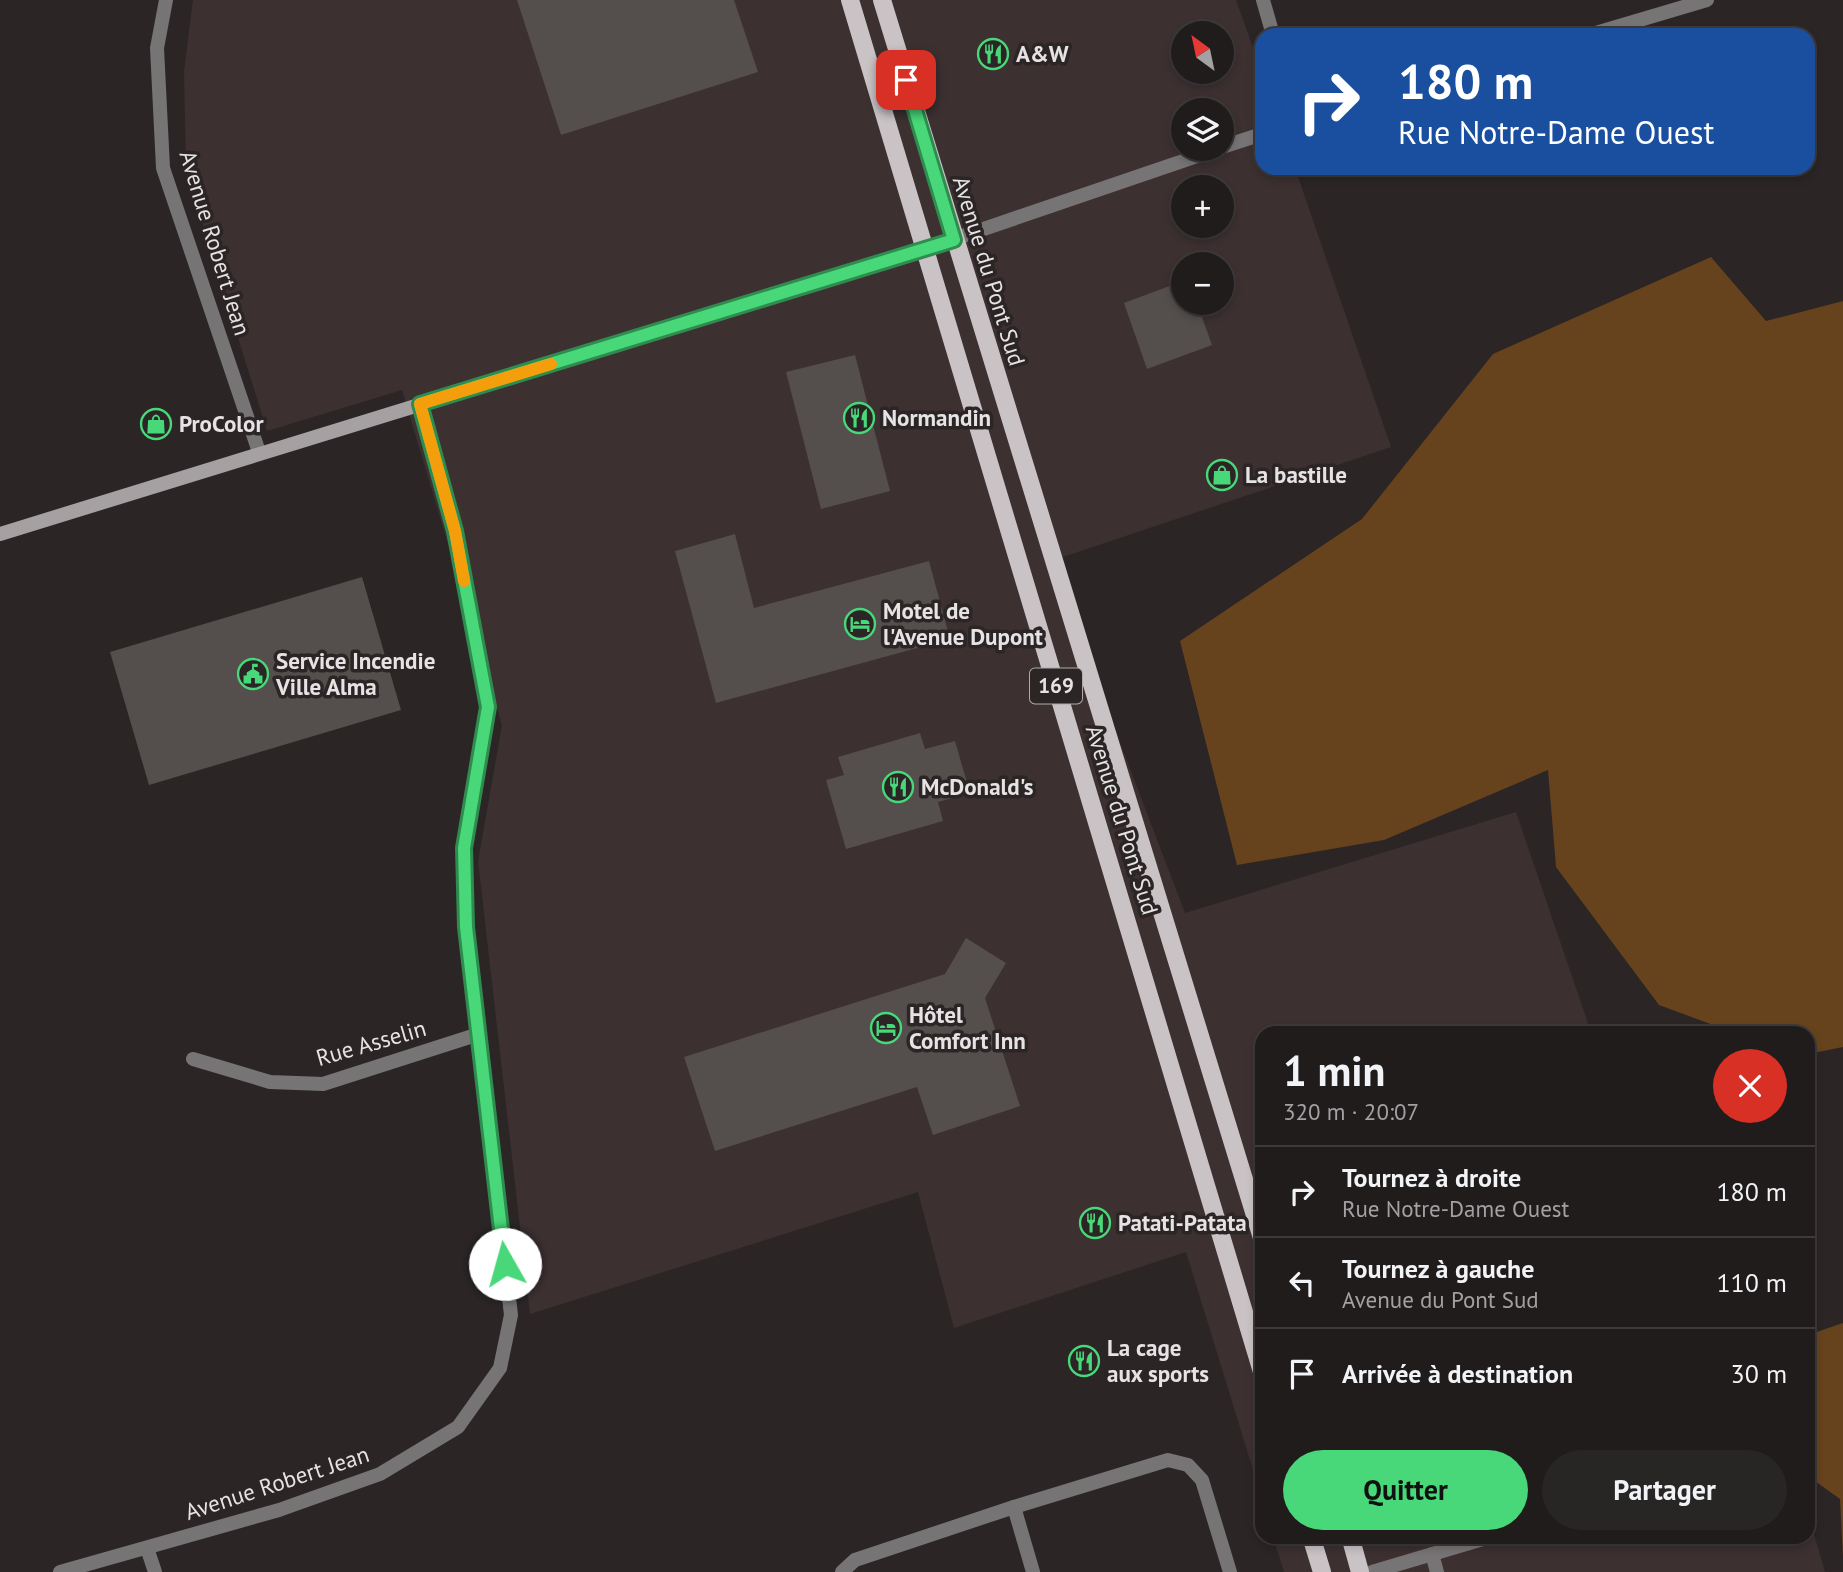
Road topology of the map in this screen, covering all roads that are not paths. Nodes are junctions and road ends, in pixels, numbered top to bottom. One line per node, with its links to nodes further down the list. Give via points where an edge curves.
1 (166, 0): 14 (street, Avenue Robert Jean, via 158,48 163,168)
2 (850, 0): 12 (main road, Avenue du Pont Sud / 169)
3 (882, 0): 11 (main road, Avenue du Pont Sud / 169)
4 (1263, 0): 6 (street)
5 (1707, 0): 7 (street)
6 (1271, 28)
7 (1612, 28)
8 (1255, 136): 9 (street)
9 (1234, 143)
10 (1182, 161): 11 (street)
11 (954, 240): 12 (street); 18 (main road, Avenue du Pont Sud / 169)
12 (925, 249): 13 (street); 19 (main road, Avenue du Pont Sud / 169)
13 (420, 404): 14 (street); 16 (street, Avenue Robert Jean, via 455,531 488,707 464,848 466,927)
14 (259, 452): 15 (street)
15 (0, 534)
16 (479, 1034): 17 (street, Rue Asselin, via 323,1084 270,1082); 24 (street, Avenue Robert Jean, via 511,1315 500,1368 458,1427 380,1474 279,1510)
17 (193, 1059)
18 (1255, 1215)
19 (1255, 1349)
20 (1014, 1507): 28 (street, via 855,1560); 29 (street); 30 (street, via 1168,1460 1188,1465 1202,1480)
21 (1313, 1544): 31 (main road)
22 (1352, 1544): 32 (main road)
23 (1464, 1544): 25 (street)
24 (147, 1548): 26 (street, Avenue Robert Jean); 27 (street)
25 (1432, 1553): 33 (street); 34 (street)
26 (60, 1572)
27 (155, 1572)
28 (842, 1572)
29 (1033, 1572)
30 (1230, 1572)
31 (1322, 1572)
32 (1360, 1572)
33 (1372, 1572)
34 (1437, 1572)

